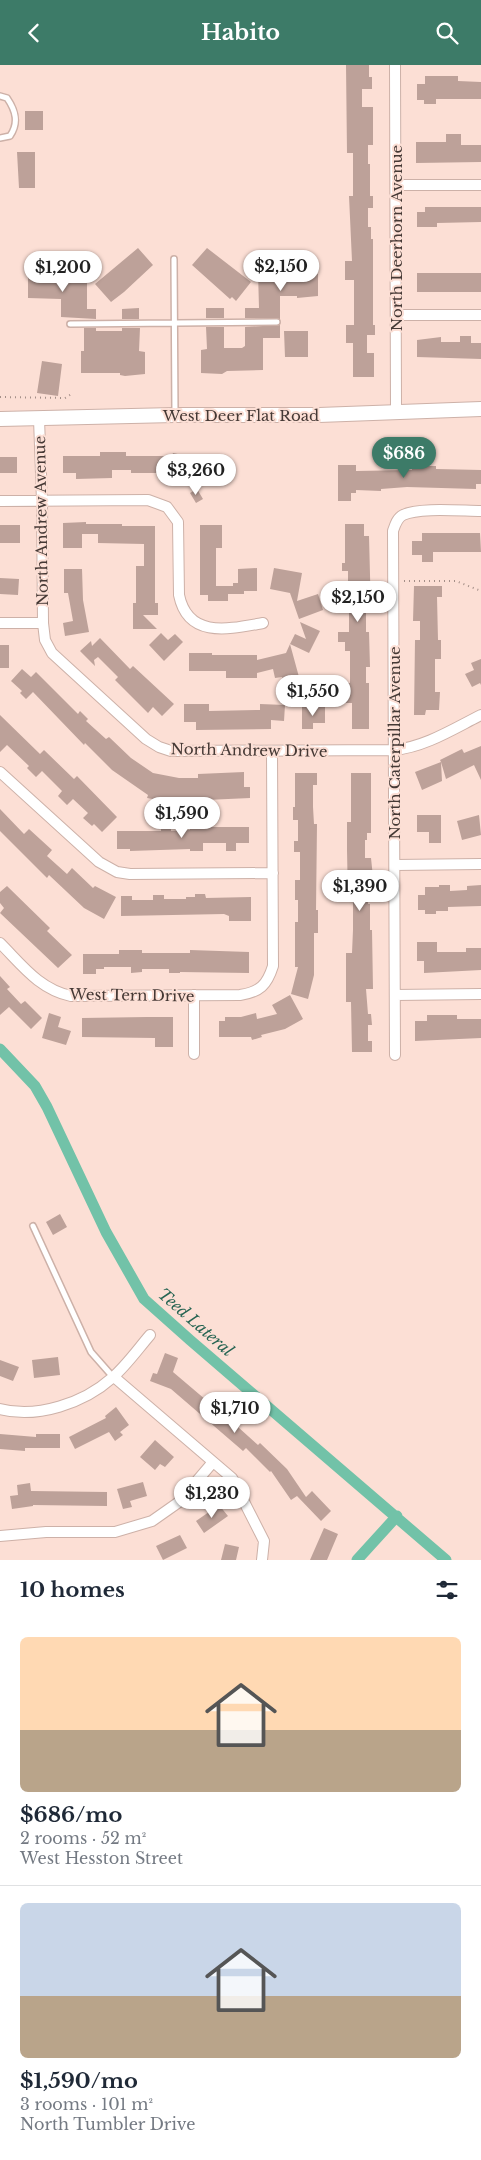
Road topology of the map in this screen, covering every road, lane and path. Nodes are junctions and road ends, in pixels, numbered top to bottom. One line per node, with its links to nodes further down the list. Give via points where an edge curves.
1 (395, 65): 4 (street, North Deerhorn Avenue)
2 (0, 96): 3 (lane, via 6,98 16,117 16,128 10,136)
3 (0, 138)
4 (396, 185): 5 (street); 7 (street, North Deerhorn Avenue)
5 (481, 185)
6 (174, 259): 9 (lane)
7 (396, 315): 8 (street); 15 (street, North Deerhorn Avenue)
8 (481, 315)
9 (175, 323): 10 (lane); 11 (lane); 16 (lane)
10 (277, 323)
11 (70, 324)
12 (73, 393): 13 (path, via 65,398)
13 (0, 397)
14 (481, 409): 15 (main road, West Deer Flat Road)
15 (396, 411): 16 (main road, West Deer Flat Road, via 319,415)
16 (175, 415): 18 (main road, West Deer Flat Road)
17 (0, 419): 18 (main road, West Deer Flat Road)
18 (39, 419): 20 (street, North Andrew Avenue)
19 (0, 501): 20 (street)
20 (42, 501): 25 (street, North Andrew Avenue); 26 (street, via 148,500 167,507 178,522 179,595 187,615 198,625 211,628)
21 (481, 511): 28 (street, North Caterpillar Avenue, via 414,511 396,522 393,531)
22 (400, 581): 23 (path, via 456,581)
23 (481, 591)
24 (0, 623): 25 (street)
25 (43, 623): 29 (street, North Andrew Drive, via 45,640 52,653 146,739 159,747 171,751)
26 (263, 623)
27 (481, 715): 28 (street, North Andrew Drive, via 421,744)
28 (394, 750): 29 (street, North Andrew Drive); 32 (street, North Caterpillar Avenue)
29 (272, 751): 33 (street)
30 (0, 772): 33 (street, via 99,862 117,871 130,874)
31 (481, 864): 32 (street)
32 (395, 865): 37 (street, North Caterpillar Avenue)
33 (273, 873): 36 (street, West Tern Drive, via 273,966 268,981 253,993)
34 (0, 943): 36 (street, West Tern Drive, via 42,984 56,993 71,996)
35 (481, 994): 37 (street)
36 (194, 995): 38 (street)
37 (395, 995): 39 (street, North Caterpillar Avenue)
38 (194, 1053)
39 (396, 1055)
40 (33, 1226): 42 (lane, via 91,1352)
41 (150, 1335): 42 (street)
42 (114, 1377): 43 (street, via 98,1390 59,1406 27,1411); 44 (street)
43 (0, 1409)
44 (213, 1463): 45 (street, via 179,1502 152,1521 115,1532); 46 (street, via 232,1478 264,1541)
45 (0, 1537)
46 (262, 1560)

